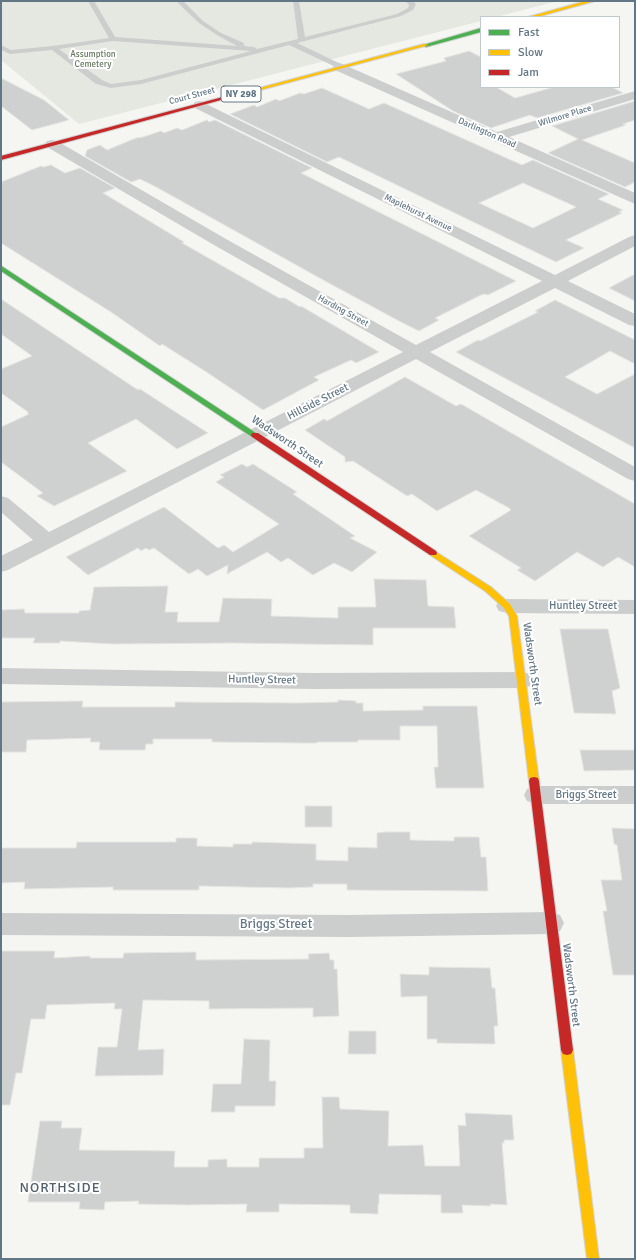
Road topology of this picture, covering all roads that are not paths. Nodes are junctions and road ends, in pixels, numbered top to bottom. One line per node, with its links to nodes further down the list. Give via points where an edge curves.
1 (91, 1): 8 (lane)
2 (179, 1): 13 (lane, via 201,22)
3 (296, 1): 9 (lane)
4 (408, 1): 9 (lane, via 413,4 411,9 400,15)
5 (592, 1): 6 (street)
6 (535, 16)
7 (480, 30): 15 (street, Court Street / NY 298)
8 (113, 39): 12 (lane); 13 (lane)
9 (302, 40): 10 (lane)
10 (290, 43): 14 (lane); 15 (lane)
11 (1, 47): 12 (lane, via 10,52)
12 (53, 48): 14 (lane, via 103,85 119,86)
13 (246, 48): 14 (lane)
14 (265, 49)
15 (340, 68): 17 (street, Court Street / NY 298); 18 (street, Darlington Road)
16 (635, 95): 18 (street, Wilmore Place)
17 (200, 105): 19 (street, Court Street / NY 298); 24 (street, Maplehurst Avenue)
18 (495, 136): 21 (street, Darlington Road)
19 (52, 144): 20 (street, Court Street / NY 298); 26 (street, Harding Street)
20 (1, 158)
21 (635, 199)
22 (635, 240): 24 (street, Hillside Street)
23 (1, 268): 27 (street, Wadsworth Street)
24 (555, 281): 25 (street, Maplehurst Avenue); 26 (street, Hillside Street)
25 (635, 321)
26 (417, 352): 27 (street, Hillside Street); 28 (street, Harding Street)
27 (254, 434): 30 (street, Hillside Street); 32 (street, Wadsworth Street, via 488,589)
28 (635, 475)
29 (1, 502): 30 (street)
30 (47, 541): 31 (street, Hillside Street)
31 (1, 565)
32 (507, 606): 33 (street, Huntley Street); 35 (street, Wadsworth Street, via 513,616)
33 (635, 607)
34 (1, 676): 35 (street, Huntley Street, via 312,681)
35 (522, 680): 36 (street, Wadsworth Street)
36 (536, 795): 37 (street, Briggs Street); 38 (street, Wadsworth Street)
37 (635, 795)
38 (551, 923): 39 (street, Briggs Street, via 350,926); 40 (street, Wadsworth Street)
39 (1, 924)
40 (593, 1259)

